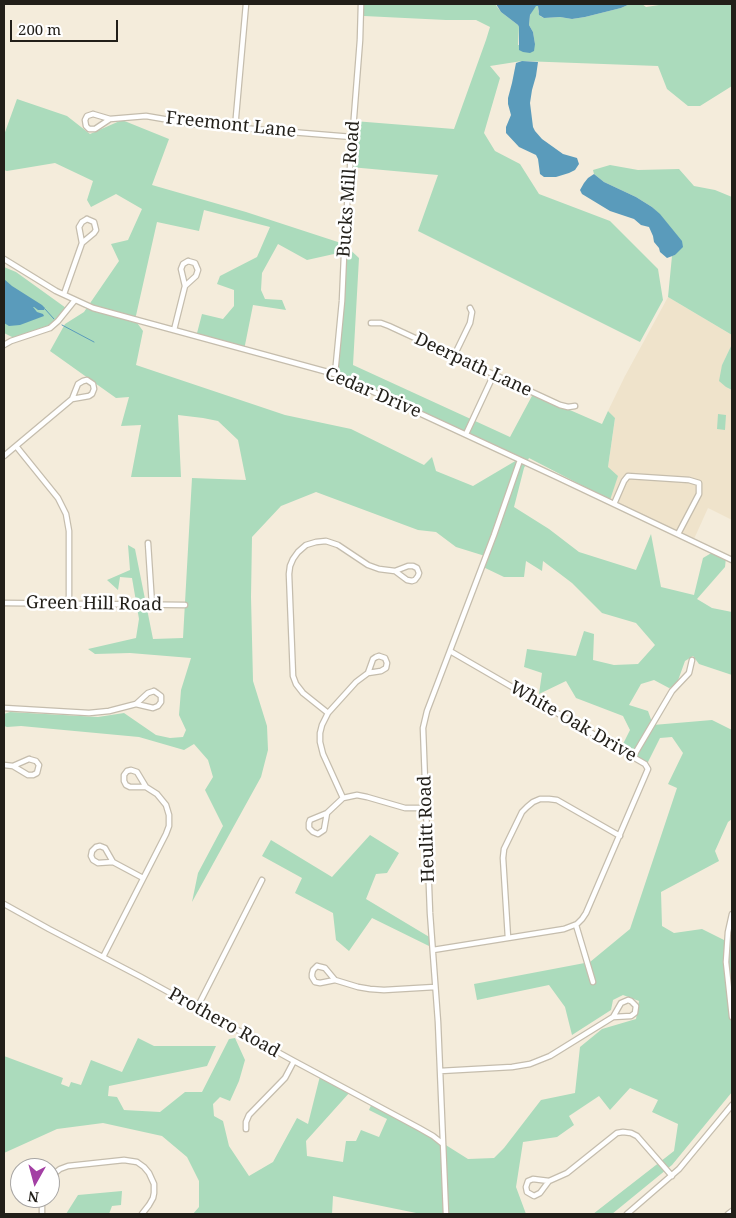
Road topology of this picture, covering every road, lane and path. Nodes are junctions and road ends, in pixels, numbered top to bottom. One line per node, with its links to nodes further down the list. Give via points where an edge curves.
1 (246, 4): 4 (street)
2 (361, 4): 5 (street, Bucks Mill Road)
3 (110, 119): 3 (street, via 90,114 84,123 95,129); 4 (street, Freemont Lane, via 146,116)
4 (236, 128): 5 (street, Freemont Lane)
5 (352, 136): 16 (street, Bucks Mill Road)
6 (82, 243): 6 (street, via 96,230 90,220 80,224); 9 (street)
7 (4, 259): 9 (street, Cedar Drive)
8 (185, 286): 8 (street, via 182,266 191,261 198,270); 13 (street)
9 (64, 294): 10 (street, Cedar Drive)
10 (75, 300): 13 (street, Cedar Drive, via 102,311); 14 (street, via 50,328)
11 (470, 308): 15 (street, via 470,323)
12 (371, 323): 15 (street, Deerpath Lane, via 389,326)
13 (174, 330): 16 (street, Cedar Drive)
14 (4, 345)
15 (454, 356): 17 (street, Deerpath Lane)
16 (335, 374): 20 (street, Cedar Drive)
17 (494, 374): 19 (street, Deerpath Lane, via 560,406); 20 (street)
18 (72, 399): 18 (street, via 79,383 91,382 93,392 89,396); 21 (street)
19 (575, 406)
20 (466, 434): 23 (street, Cedar Drive)
21 (16, 446): 22 (street); 30 (street, via 58,498 66,514)
22 (4, 456)
23 (520, 460): 24 (street, Cedar Drive); 33 (street, Heulitt Road)
24 (614, 504): 25 (street, Cedar Drive); 25 (street, via 624,481 632,475 699,483 699,491)
25 (678, 534): 27 (street, Cedar Drive)
26 (148, 543): 31 (street)
27 (732, 560)
28 (395, 571): 28 (street, via 411,566 419,573 412,581); 38 (street, via 368,565 326,541 306,545 293,559 289,574 293,676 302,693)
29 (4, 603): 30 (street, Green Hill Road)
30 (69, 603): 31 (street, Green Hill Road)
31 (152, 605): 32 (street, Green Hill Road)
32 (185, 605)
33 (450, 651): 39 (street, White Oak Drive); 44 (street, Heulitt Road, via 423,728)
34 (692, 660): 39 (street, via 689,673 672,691)
35 (368, 673): 35 (street, via 376,657 385,658 386,669); 38 (street)
36 (136, 704): 36 (street, via 151,692 157,692 162,700 153,708); 37 (street, via 89,713)
37 (4, 708)
38 (328, 713): 43 (street, via 320,733 321,748)
39 (633, 758): 46 (street, White Oak Drive, via 646,765 648,772)
40 (4, 765): 41 (street)
41 (13, 766): 41 (street, via 32,758 39,768 30,775)
42 (146, 787): 42 (street, via 128,786 124,775 133,770 137,772); 48 (street, via 163,800 169,820 166,834)
43 (343, 798): 44 (street, via 362,795 404,808); 45 (street)
44 (426, 808): 54 (street, Heulitt Road)
45 (327, 812): 45 (street, via 310,820 312,832 318,834 324,830)
46 (620, 836): 52 (street, White Oak Drive, via 586,913); 53 (street, via 557,800 540,799 527,807 505,844 503,854)
47 (113, 862): 47 (street, via 95,862 92,851 103,847); 48 (street)
48 (143, 878): 55 (street)
49 (262, 880): 59 (street)
50 (4, 904): 55 (street, Prothero Road)
51 (732, 914): 60 (street, via 726,962)
52 (576, 925): 53 (street); 57 (street)
53 (508, 938): 54 (street)
54 (433, 950): 58 (street, Heulitt Road)
55 (102, 957): 59 (street, Prothero Road)
56 (335, 980): 56 (street, via 317,982 312,972 317,966 323,967); 58 (street, via 384,990)
57 (593, 982)
58 (435, 987): 63 (street, Heulitt Road)
59 (197, 1008): 62 (street, Prothero Road)
60 (732, 1017)
61 (613, 1018): 61 (street, via 624,1001 635,1004 636,1010 631,1016); 63 (street, via 550,1056 530,1064)
62 (294, 1061): 65 (street, via 285,1078 250,1115); 66 (street, Prothero Road)
63 (440, 1070): 66 (street, Heulitt Road)
64 (732, 1105): 68 (street)
65 (246, 1129)
66 (443, 1144): 72 (street, Heulitt Road)
67 (60, 1169): 71 (street, via 124,1160 137,1162 149,1172 154,1189 153,1198)
68 (672, 1176): 69 (street, via 637,1136 623,1132 617,1133 567,1173); 73 (street)
69 (549, 1181): 69 (street, via 530,1180 526,1190 538,1195)
70 (732, 1211): 74 (street)
71 (142, 1214)
72 (446, 1214)
73 (627, 1214)
74 (728, 1214)

